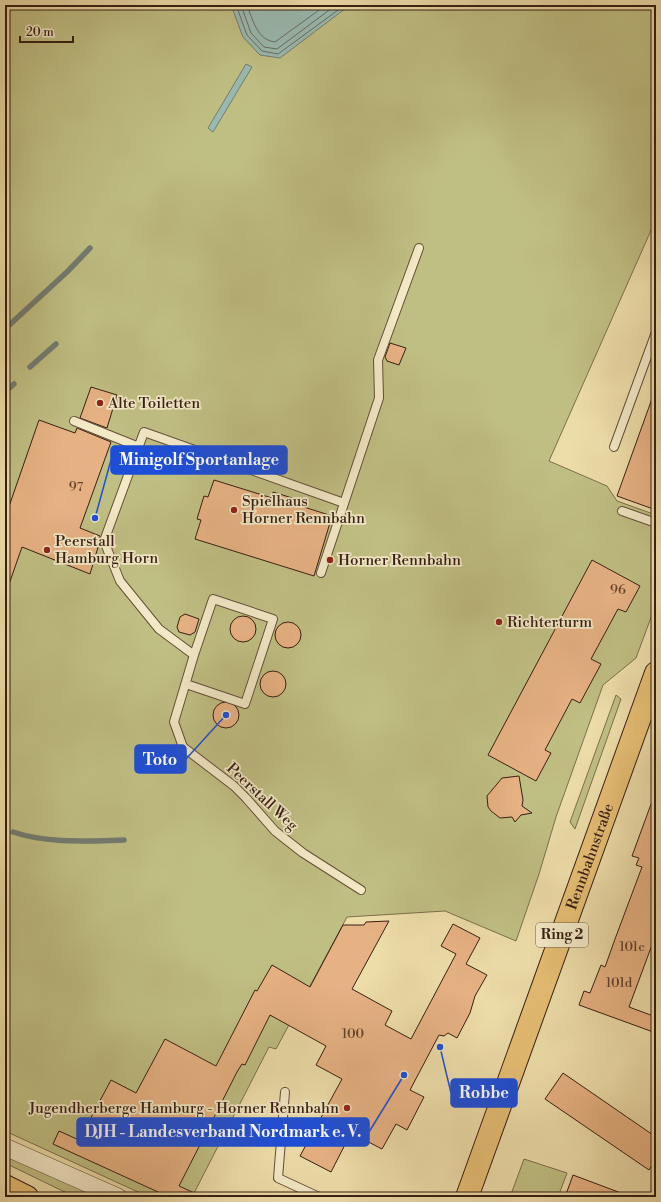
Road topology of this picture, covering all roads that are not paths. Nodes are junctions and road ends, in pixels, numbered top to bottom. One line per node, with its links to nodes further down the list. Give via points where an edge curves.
1 (419, 248): 6 (lane, via 378,360 379,398)
2 (656, 332): 5 (lane)
3 (74, 421): 4 (lane)
4 (139, 447): 6 (lane, via 144,432); 10 (lane, via 104,541 120,581 159,629)
5 (614, 447)
6 (344, 503): 9 (lane)
7 (622, 511): 8 (lane)
8 (656, 523)
9 (321, 573)
10 (194, 655): 12 (lane, Peerstall Weg); 12 (lane, Peerstall Weg, via 213,599 273,619 245,704)
11 (655, 682): 20 (main road, Rennbahnstraße / Ring 2)
12 (186, 684): 13 (lane, Peerstall Weg, via 174,722 182,747 234,786 275,831 303,853)
13 (361, 890)
14 (285, 1092): 19 (lane, via 278,1178)
15 (5, 1147): 18 (street)
16 (5, 1186): 17 (main road)
17 (27, 1197)
18 (118, 1197)
19 (319, 1197)
20 (467, 1197)

